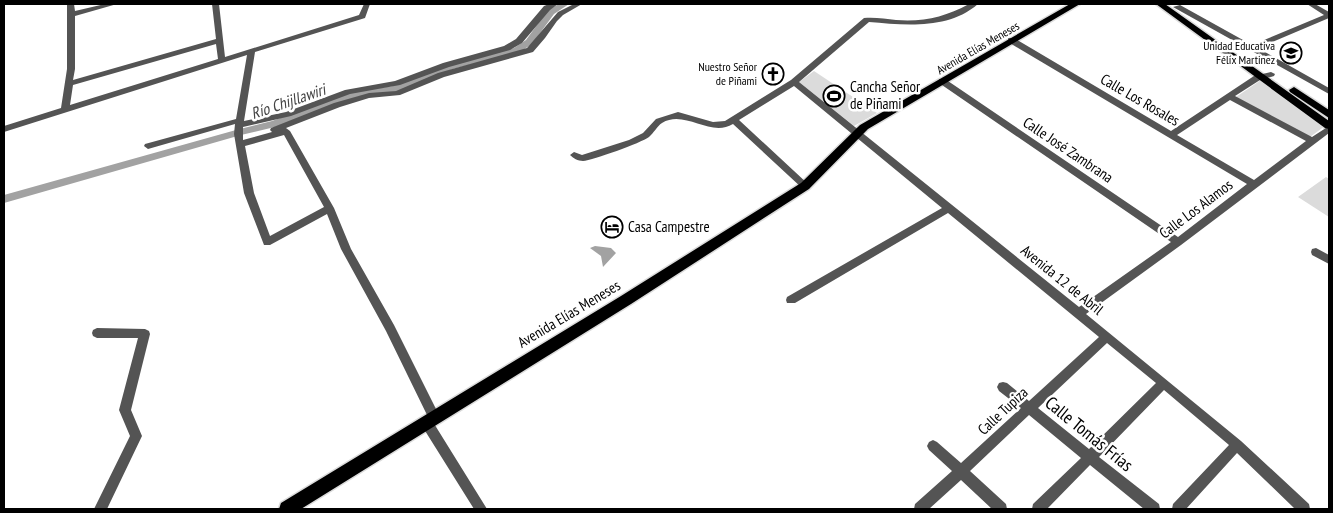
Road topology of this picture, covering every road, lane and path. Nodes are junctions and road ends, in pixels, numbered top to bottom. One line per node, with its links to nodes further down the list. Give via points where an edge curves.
1 (72, 4): 13 (street)
2 (113, 4): 13 (street)
3 (215, 4): 15 (street)
4 (368, 4): 18 (street, via 362,16)
5 (554, 4): 31 (street, via 519,41 507,48 396,83 348,92)
6 (579, 4): 34 (street, via 557,14 540,42 530,50 442,75 397,93 369,96 337,105 277,127)
7 (974, 4): 21 (street, via 939,21 924,24 867,20)
8 (1076, 4): 16 (main road, Avenida Elías Meneses)
9 (1086, 4): 16 (main road, Avenida Elías Meneses)
10 (1191, 4): 12 (street)
11 (1310, 4): 14 (street)
12 (1169, 6): 17 (street); 20 (main road)
13 (72, 14): 23 (street)
14 (1329, 16): 17 (street)
15 (220, 40): 19 (street); 23 (street)
16 (1014, 42): 22 (main road, Avenida Elías Meneses); 33 (street, Calle Los Rosales)
17 (1252, 48): 24 (street)
18 (251, 51): 19 (street); 31 (street)
19 (222, 61): 26 (street)
20 (1266, 75): 25 (street); 27 (main road); 29 (main road)
21 (794, 82): 28 (street); 32 (street, Avenida 12 de Abril)
22 (944, 83): 32 (main road, Avenida Elías Meneses, via 868,131); 42 (street, Calle José Zambrana)
23 (68, 84): 26 (street)
24 (1329, 91)
25 (1229, 96): 33 (street); 35 (street)
26 (66, 110): 30 (street)
27 (1329, 115)
28 (734, 120): 37 (street, via 713,125 678,115 659,121 646,136 632,142 582,158); 39 (street)
29 (1329, 128): 35 (street, Calle Los Alamos)
30 (4, 129)
31 (240, 130): 34 (street); 36 (street); 40 (street, via 249,193 267,242)
32 (859, 133): 39 (main road, Avenida Elías Meneses); 41 (street, Avenida 12 de Abril)
33 (1172, 134): 38 (street, Calle Los Rosales)
34 (268, 136): 40 (street, via 286,132)
35 (1312, 141): 38 (street, Calle Los Alamos)
36 (148, 146)
37 (574, 155)
38 (1254, 184): 42 (street, Calle Los Alamos)
39 (805, 186): 52 (main road, Avenida Elías Meneses)
40 (329, 208): 52 (street, via 346,249 390,328)
41 (949, 208): 45 (street); 46 (street, Avenida 12 de Abril)
42 (1178, 242): 46 (street, Calle Los Alamos)
43 (1316, 252): 44 (street)
44 (1329, 260)
45 (791, 300)
46 (1080, 313): 48 (street, Avenida 12 de Abril)
47 (97, 333): 57 (street, via 145,334 124,410 136,436)
48 (1107, 336): 49 (street, Avenida 12 de Abril); 51 (street, Calle Tupiza)
49 (1164, 383): 53 (street, Avenida 12 de Abril); 55 (street)
50 (1003, 387): 51 (street, Calle Tomás Frías)
51 (1030, 408): 55 (street, Calle Tomás Frías); 56 (street, Calle Tupiza)
52 (430, 420): 58 (main road, Avenida Elías Meneses); 59 (street)
53 (1237, 445): 64 (street); 65 (street, Avenida 12 de Abril)
54 (933, 446): 56 (street)
55 (1090, 457): 62 (street); 63 (street, Calle Tomás Frías)
56 (961, 472): 60 (street, Calle Tupiza); 61 (street)
57 (100, 509)
58 (287, 509)
59 (481, 509)
60 (920, 509)
61 (1001, 509)
62 (1038, 509)
63 (1154, 509)
64 (1178, 509)
65 (1304, 509)

